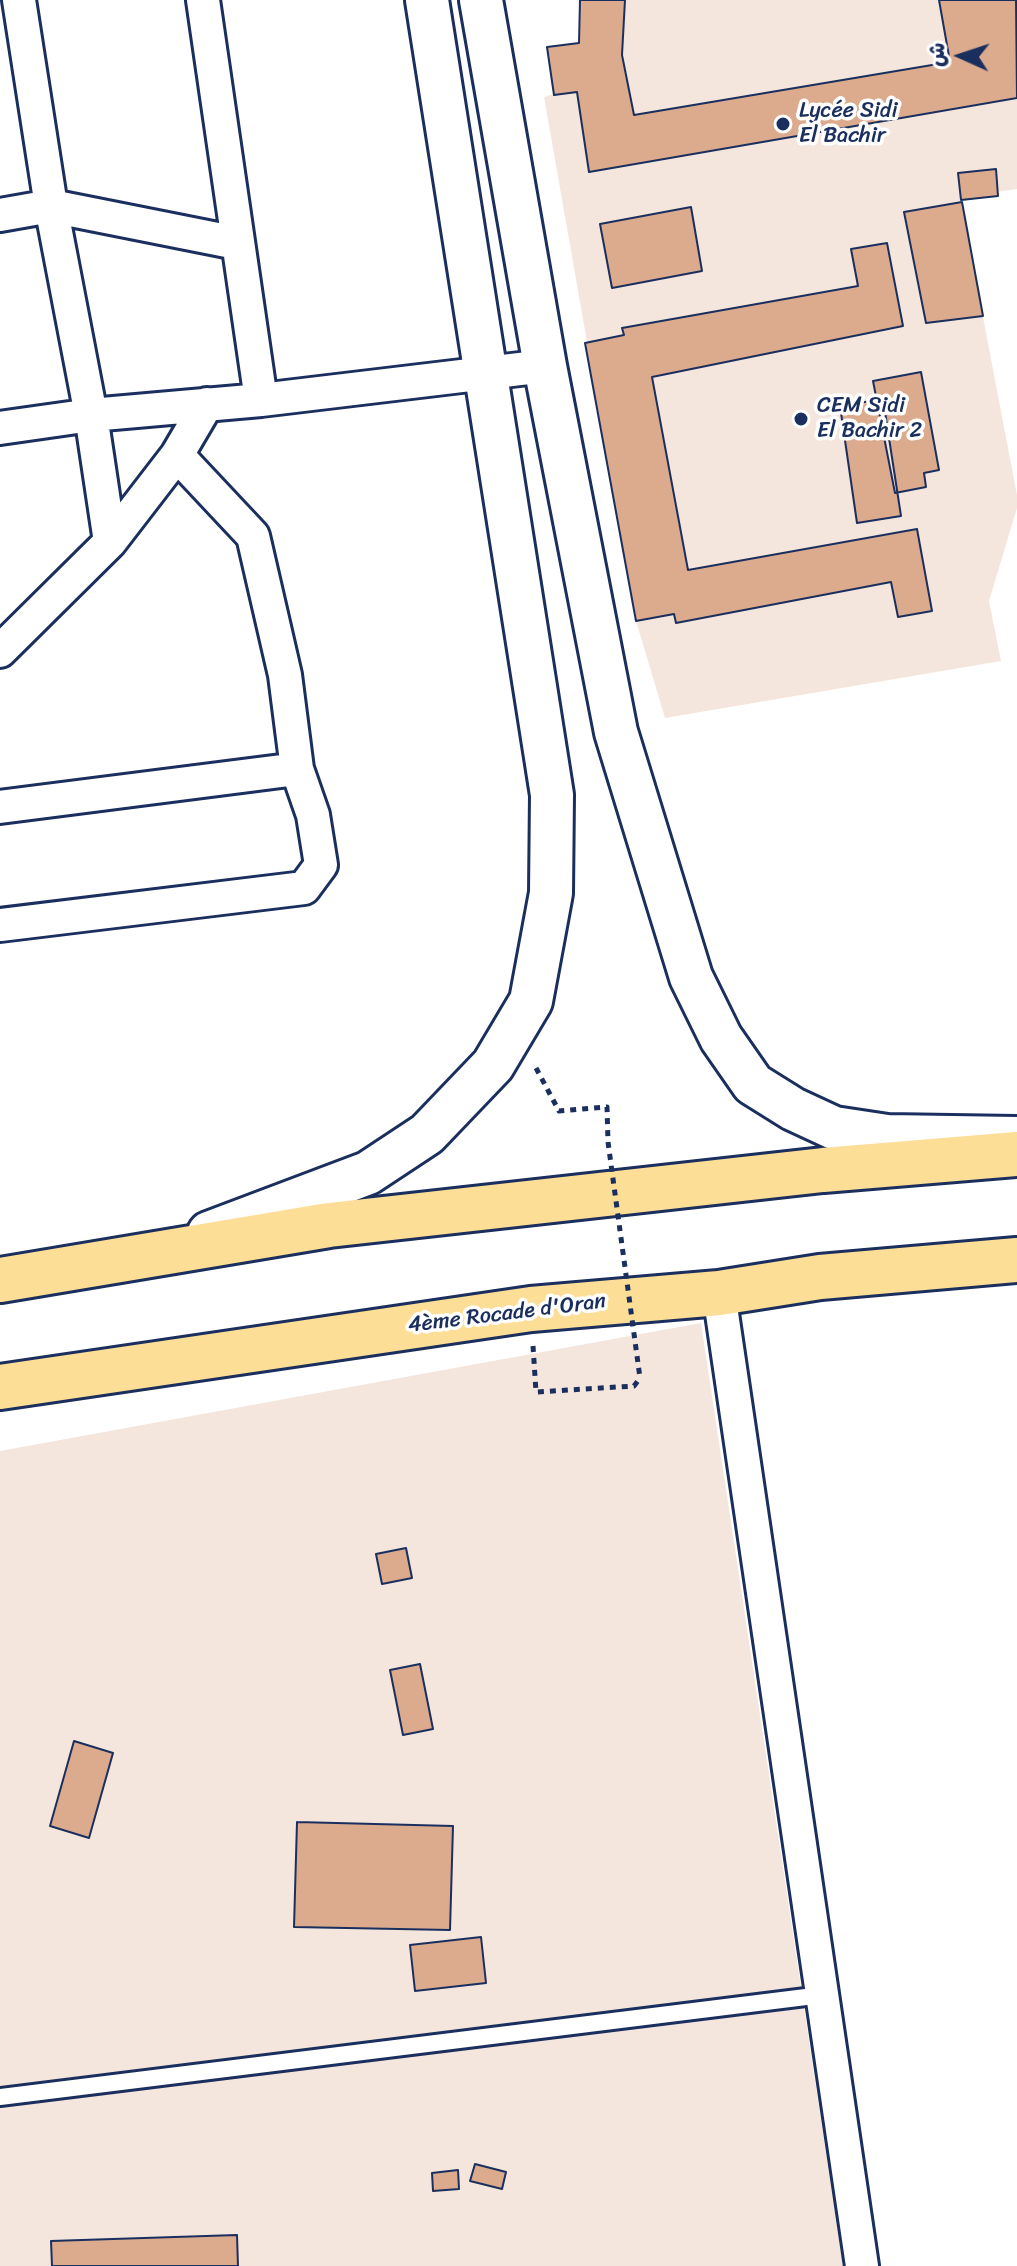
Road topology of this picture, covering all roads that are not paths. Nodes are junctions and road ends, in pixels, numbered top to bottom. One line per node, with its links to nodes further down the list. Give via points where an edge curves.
1 (19, 0): 5 (street)
2 (203, 0): 7 (street)
3 (427, 0): 9 (street)
4 (481, 0): 8 (street)
5 (12, 32): 6 (street)
6 (19, 205): 7 (street); 12 (street)
7 (237, 243): 10 (street)
8 (545, 366): 9 (street); 20 (street, via 616,732 691,977 721,1038 753,1084 834,1128 887,1136)
9 (484, 370): 10 (street); 22 (street, via 552,795 551,893 531,1001 493,1065 427,1134 368,1173)
10 (261, 400): 11 (street)
11 (207, 404): 12 (street); 14 (street)
12 (91, 415): 13 (street); 15 (street)
13 (0, 428)
14 (177, 455): 15 (street); 17 (street, via 253,536 285,675)
15 (110, 542): 16 (street)
16 (0, 651)
17 (297, 769): 18 (street); 19 (street, via 313,815 321,865 304,888)
18 (0, 807)
19 (0, 925)
20 (1017, 1138)
21 (1017, 1154): 22 (highway, via 344,1223)
22 (149, 1254): 24 (highway)
23 (1017, 1260): 25 (highway, 4ème Rocade d'Oran, via 820,1277)
24 (0, 1280)
25 (719, 1293): 26 (highway, 4ème Rocade d'Oran, via 531,1309); 27 (street)
26 (0, 1387)
27 (822, 1995): 28 (lane); 29 (street)
28 (0, 2097)
29 (862, 2266)

